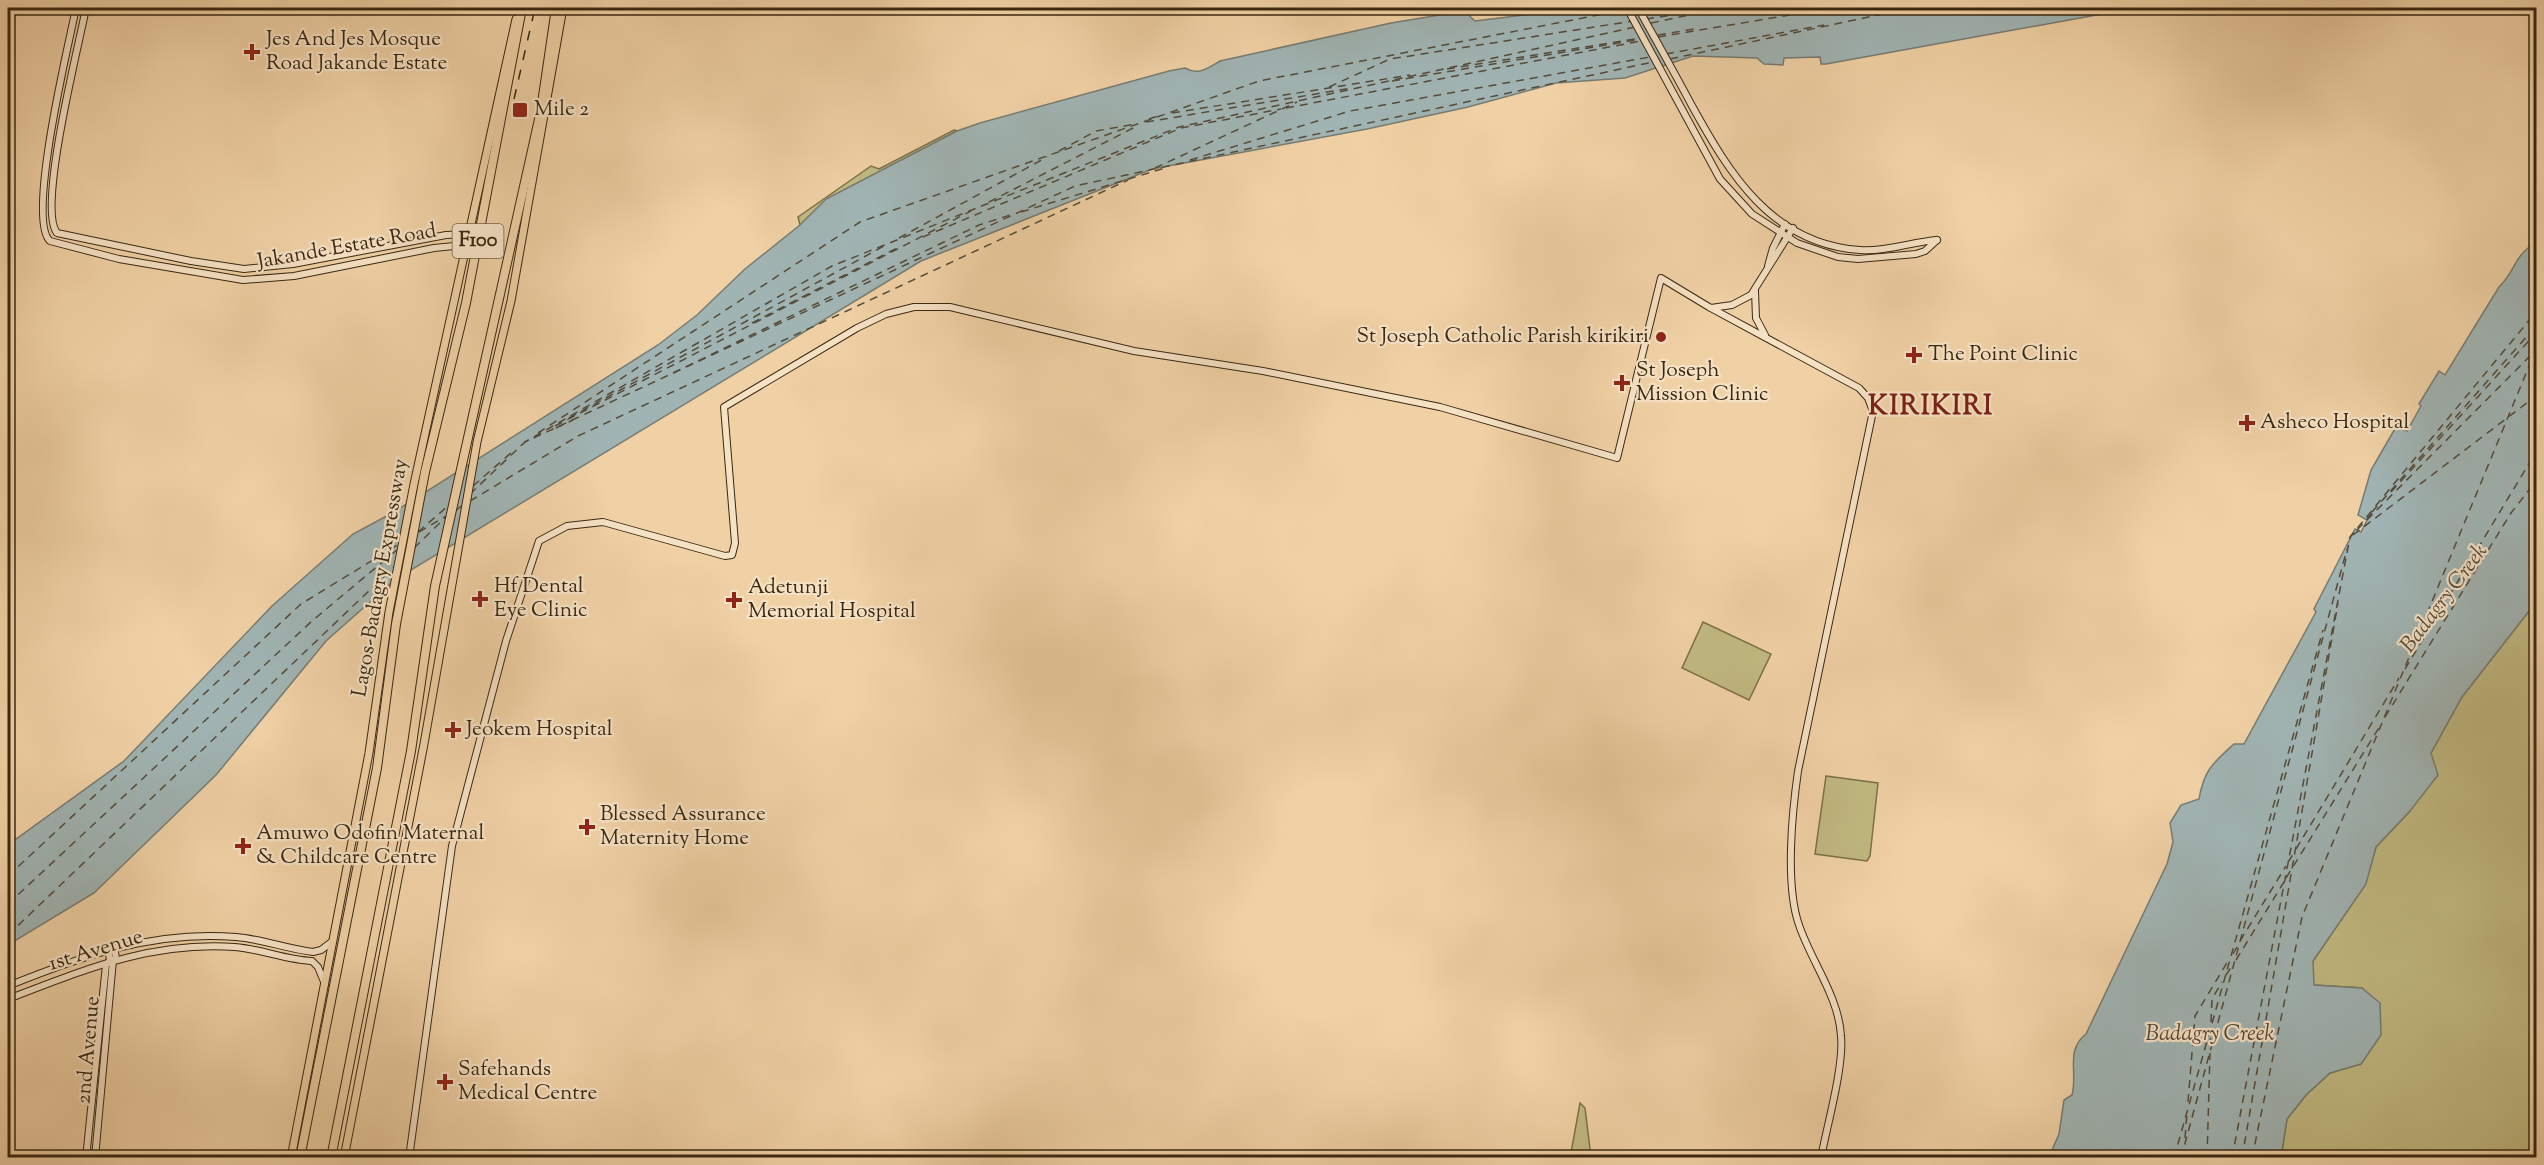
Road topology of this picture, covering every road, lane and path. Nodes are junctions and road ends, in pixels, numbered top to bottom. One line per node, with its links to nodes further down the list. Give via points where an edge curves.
1 (76, 8): 17 (main road, Jakande Estate Road, via 44,186 47,238 56,244)
2 (86, 8): 14 (main road, via 56,162 51,222 63,236)
3 (521, 8): 11 (main road, Lagos-Badagry Expressway); 33 (highway, Lagos-Badagry Expressway / F100, via 466,303 438,408 399,604 377,768)
4 (556, 8): 34 (highway, F100, via 541,110 435,586 411,751)
5 (562, 8): 35 (main road, via 513,290 477,442 412,811)
6 (1627, 8): 10 (main road, via 1720,179 1752,214)
7 (1638, 8): 8 (main road, via 1737,181)
8 (1785, 224): 9 (main road); 10 (main road)
9 (1793, 228): 12 (main road); 12 (main road, via 1829,244 1862,250 1937,240 1916,254 1858,260 1823,253)
10 (1780, 233): 12 (main road); 16 (main road)
11 (470, 234): 13 (main road, Lagos-Badagry Expressway); 15 (main road, via 446,235)
12 (1788, 238): 16 (main road)
13 (466, 251): 18 (main road, Jakande Estate Road, via 454,246 434,248); 22 (main road, Lagos-Badagry Expressway, via 389,612 369,753)
14 (191, 261): 15 (main road, via 235,268); 17 (main road)
15 (293, 264): 18 (main road)
16 (1768, 266): 19 (main road)
17 (189, 271): 18 (main road, Jakande Estate Road, via 243,280)
18 (294, 276)
19 (1755, 290): 20 (main road, via 1732,305); 21 (main road, via 1756,318)
20 (1709, 307): 21 (main road); 36 (main road, via 1661,278 1617,458 1440,407 1263,371 1143,353 950,307 914,307 886,314 724,407 735,543 732,555 603,522 567,526 539,541 506,641 454,838)
21 (1768, 338): 37 (main road, via 1859,388 1873,411 1798,771 1794,808 1797,917 1842,1036)
22 (333, 941): 23 (main road, 1st Avenue, via 313,952 238,937 199,935); 27 (main road, Lagos-Badagry Expressway)
23 (111, 948): 24 (main road, 2nd Avenue); 28 (main road, 1st Avenue)
24 (113, 959): 25 (main road, 1st Avenue); 26 (main road, 2nd Avenue); 27 (main road, 1st Avenue, via 186,946 242,948 312,962); 31 (main road, 2nd Avenue)
25 (89, 969): 26 (main road, via 96,967); 29 (main road, 1st Avenue)
26 (105, 975): 30 (main road, 2nd Avenue)
27 (325, 984): 32 (main road, Lagos-Badagry Expressway)
28 (8, 986)
29 (8, 999)
30 (86, 1158)
31 (95, 1158)
32 (291, 1158)
33 (300, 1158)
34 (331, 1158)
35 (344, 1158)
36 (409, 1158)
37 (1821, 1158)

